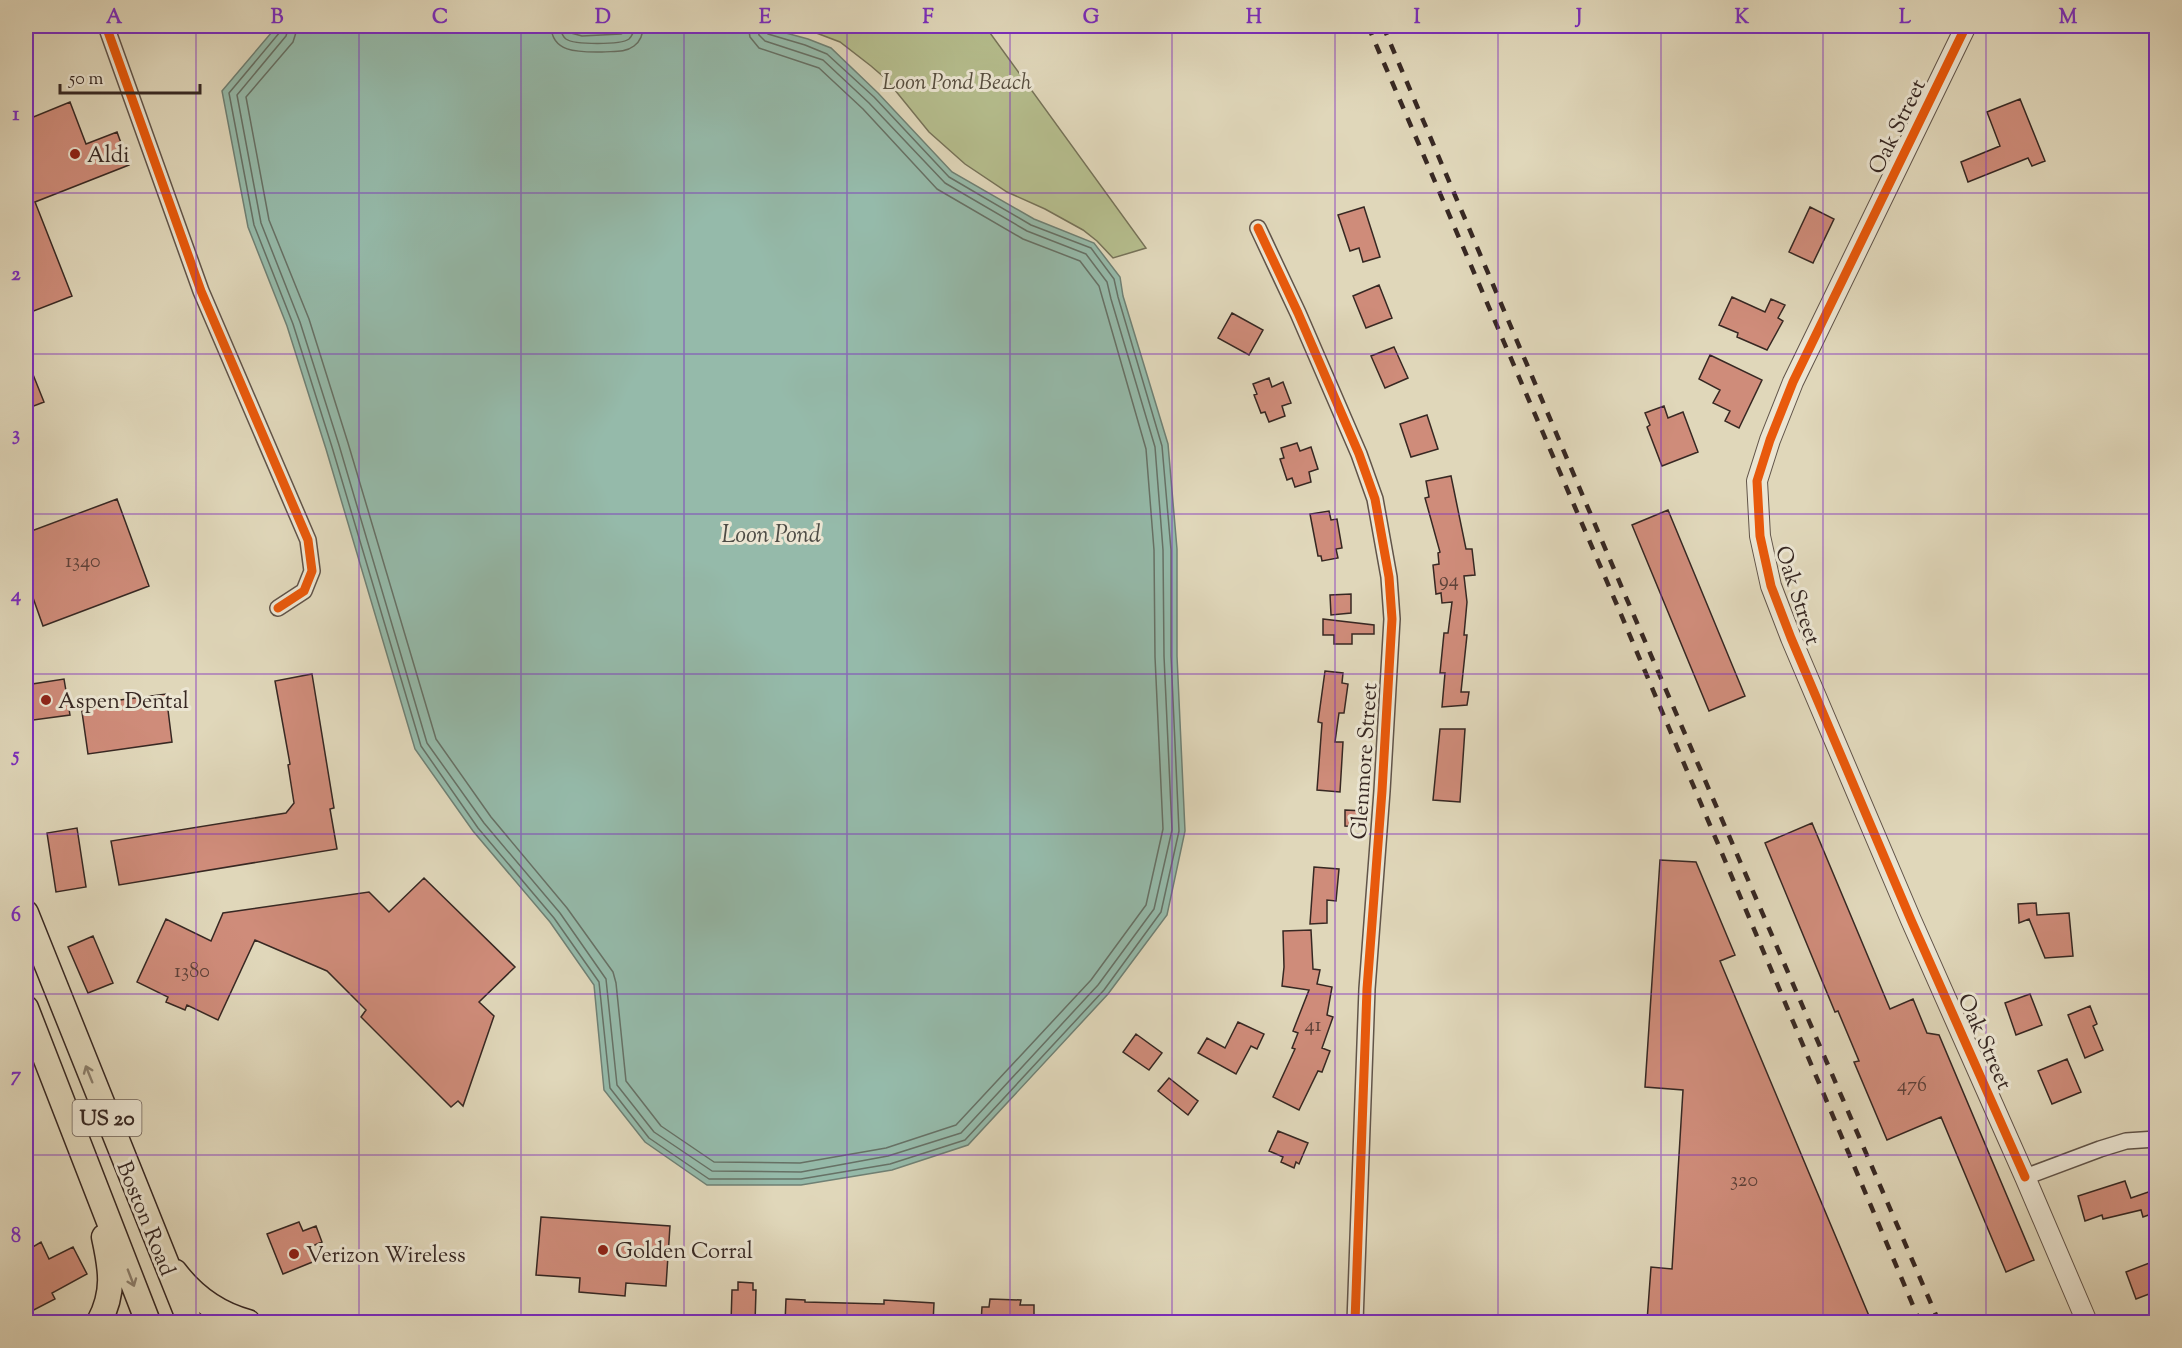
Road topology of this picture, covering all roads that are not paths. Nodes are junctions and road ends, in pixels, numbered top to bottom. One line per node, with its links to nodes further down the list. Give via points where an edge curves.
1 (106, 26): 4 (street, via 201,291 308,540 312,571 304,591)
2 (1966, 26): 9 (street, Oak Street, via 1793,382 1757,481 1760,536 1771,586 1791,638)
3 (1258, 228): 15 (street, Glenmore Street, via 1359,454 1375,499 1389,577 1392,619 1367,988)
4 (278, 608)
5 (26, 913): 10 (main road, Boston Road / US 20, one-way to 5)
6 (26, 1008): 8 (main road, Boston Road / US 20)
7 (2157, 1139): 9 (street, via 2100,1149)
8 (86, 1162): 11 (main road, via 111,1276 108,1302); 12 (main road, Boston Road / US 20, one-way to 12)
9 (2025, 1176): 16 (street, Oak Street)
10 (155, 1238): 13 (main road, Boston Road / US 20); 14 (main road, via 172,1268 193,1292 220,1312)
11 (99, 1323)
12 (148, 1323)
13 (190, 1323)
14 (248, 1323)
15 (1355, 1323)
16 (2087, 1323)

